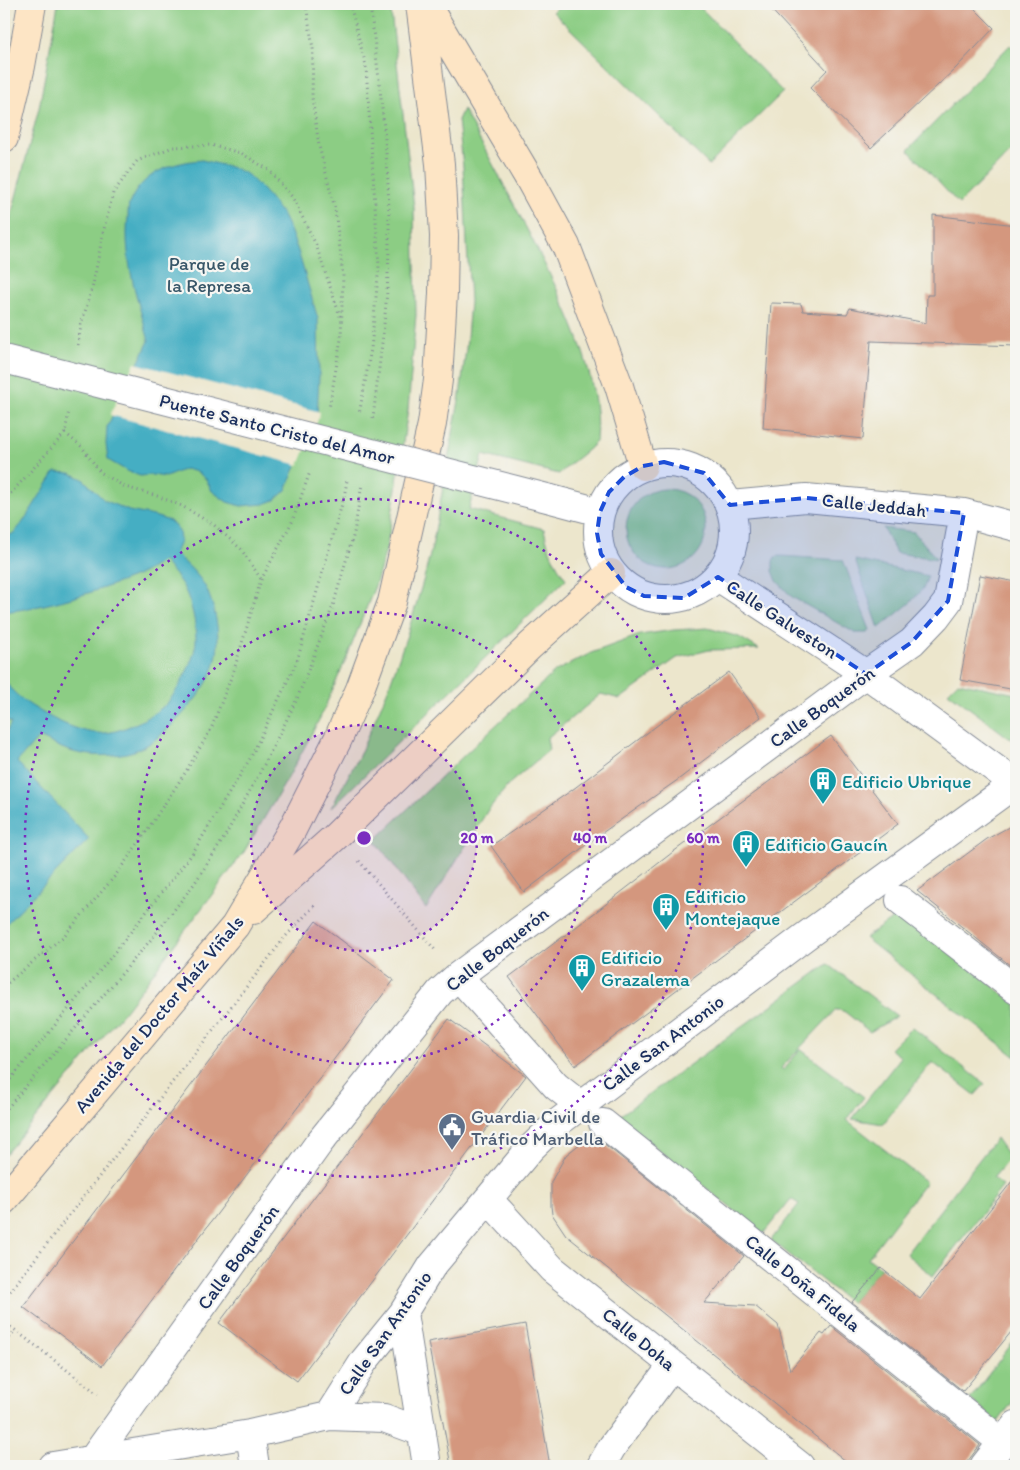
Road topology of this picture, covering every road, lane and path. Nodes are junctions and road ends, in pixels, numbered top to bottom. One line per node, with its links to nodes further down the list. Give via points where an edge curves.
1 (32, 4): 7 (street, via 21,66)
2 (306, 4): 9 (path, via 313,49 312,97 319,146 335,209 343,275)
3 (350, 4): 14 (path, via 366,66 379,266 371,349)
4 (370, 4): 15 (path, via 386,160 389,237 386,312)
5 (420, 4): 34 (street, Avenida del Doctor Maíz Viñals, via 440,164 444,236 438,380 432,424 392,602 360,690 292,828)
6 (426, 4): 18 (street, via 566,246 618,386)
7 (9, 94): 8 (street)
8 (4, 138)
9 (342, 322): 10 (path, via 316,245 293,198 269,170 241,153 211,144 173,147 137,161 113,193); 13 (path)
10 (77, 353)
11 (4, 359): 23 (street, Puente Santo Cristo del Amor, bridge)
12 (69, 409): 16 (path)
13 (327, 415)
14 (358, 418)
15 (372, 426)
16 (65, 433): 21 (path); 28 (path, via 82,447 100,472 125,486 182,506 214,526 241,549)
17 (312, 465): 28 (path, via 292,522)
18 (643, 466): 22 (street, via 664,462 704,473 719,487); 23 (street, via 624,476 609,492)
19 (364, 475): 40 (path, via 354,534 330,616 297,699 224,838 154,936)
20 (348, 477): 38 (path, via 297,660 252,757 192,854)
21 (4, 501)
22 (730, 505): 24 (street, Calle Jeddah, via 806,498); 27 (street, via 735,524 734,542)
23 (600, 512): 26 (street, via 597,533 601,554)
24 (964, 513): 25 (street, Calle Jeddah); 29 (street, Calle Boquerón, via 948,600 912,642)
25 (1016, 527)
26 (612, 573): 27 (street, via 626,587 644,596 664,600 684,598 702,590); 31 (street, via 530,646)
27 (718, 577): 29 (street, Calle Galveston)
28 (261, 580): 36 (path, via 234,670 211,729 185,773 109,883 64,936)
29 (866, 674): 30 (street, Calle Galveston); 35 (street, Calle Boquerón)
30 (1016, 783): 39 (street, Calle San Antonio)
31 (335, 837): 34 (street); 35 (path)
32 (900, 900): 37 (street)
33 (315, 906): 44 (path, via 286,936)
34 (236, 926): 42 (street, Avenida del Doctor Maíz Viñals)
35 (458, 976): 39 (street, via 556,1086); 50 (street, Calle Boquerón, via 440,992 319,1144)
36 (4, 986)
37 (1016, 990)
38 (4, 1087)
39 (580, 1105): 43 (street, Calle San Antonio, via 530,1149)
40 (4, 1112)
41 (602, 1123): 54 (street, Calle Doña Fidela)
42 (4, 1200)
43 (488, 1200): 45 (street, Calle San Antonio, via 432,1266); 49 (street, Calle Doha, via 552,1269)
44 (4, 1299)
45 (403, 1313): 51 (street, Calle San Antonio, via 364,1361); 52 (street)
46 (4, 1326): 47 (path, via 6,1323)
47 (16, 1330): 48 (path); 50 (path)
48 (4, 1346)
49 (672, 1366): 59 (street); 60 (street, Calle Doha)
50 (125, 1416): 55 (street, Calle Boquerón)
51 (328, 1416): 52 (street, Calle San Antonio, via 384,1418); 53 (street, Calle San Antonio)
52 (422, 1432): 58 (street)
53 (250, 1434): 55 (street, Calle San Antonio); 57 (street)
54 (1009, 1434): 61 (street)
55 (94, 1463): 56 (street, Calle San Antonio)
56 (53, 1466)
57 (255, 1466)
58 (427, 1466)
59 (600, 1466)
60 (800, 1466)
61 (984, 1466)

